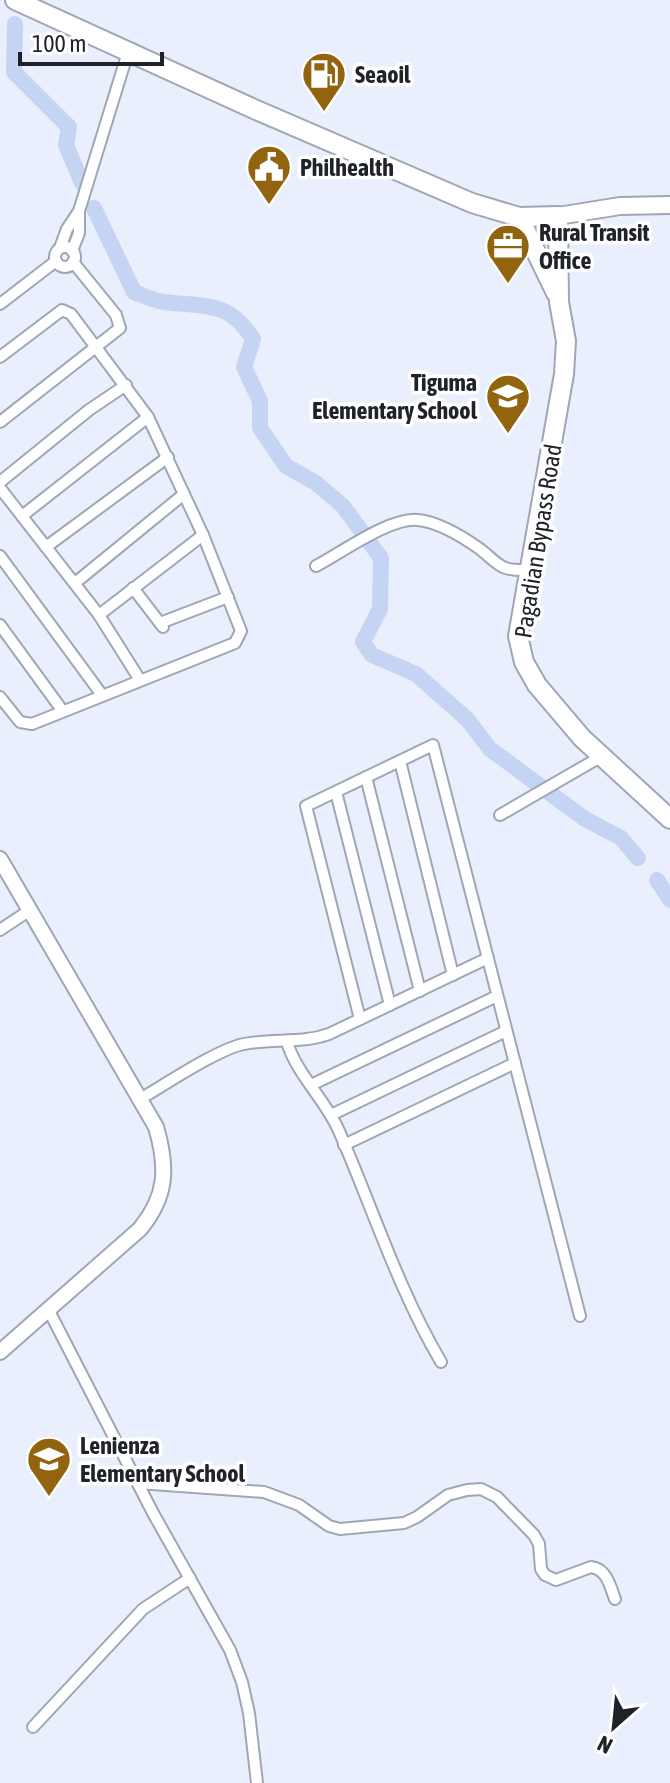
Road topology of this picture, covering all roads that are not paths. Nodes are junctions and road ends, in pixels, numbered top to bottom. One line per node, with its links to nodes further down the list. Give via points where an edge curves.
1 (15, 0): 2 (highway)
2 (49, 7): 3 (highway)
3 (128, 52): 5 (street); 7 (highway, via 472,203)
4 (670, 205): 6 (main road)
5 (79, 211): 8 (street); 9 (street)
6 (558, 216): 7 (highway); 11 (highway, Pagadian Bypass Road)
7 (519, 217): 11 (highway, Pagadian Bypass Road)
8 (60, 248): 9 (street, via 67,247); 10 (street)
9 (73, 256): 10 (street, via 63,266); 13 (street, via 120,322 117,332)
10 (56, 261): 12 (street)
11 (559, 302): 26 (highway, Pagadian Bypass Road, via 566,341 564,374)
12 (0, 304)
13 (98, 347): 14 (street, via 62,310); 15 (street); 17 (street)
14 (0, 357)
15 (126, 385): 16 (street); 19 (street)
16 (148, 417): 18 (street); 21 (street)
17 (0, 422)
18 (168, 457): 20 (street); 23 (street)
19 (0, 485): 21 (street)
20 (184, 494): 22 (street); 27 (street)
21 (22, 516): 23 (street)
22 (203, 535): 28 (street); 29 (street)
23 (46, 547): 27 (street)
24 (0, 556): 33 (street)
25 (316, 566): 26 (street, via 373,534 415,519 462,538 502,568)
26 (529, 570): 36 (highway, Pagadian Bypass Road, via 518,636 524,662 537,685)
27 (75, 583): 30 (street)
28 (133, 588): 29 (street, via 162,626); 30 (street)
29 (228, 597): 32 (street, via 241,631 238,640)
30 (99, 615): 32 (street)
31 (0, 625): 35 (street)
32 (140, 680): 33 (street)
33 (102, 695): 35 (street)
34 (0, 697): 35 (street, via 26,725)
35 (62, 710)
36 (602, 756): 40 (street); 41 (highway, Pagadian Bypass Road)
37 (400, 761): 38 (street); 45 (street, via 433,745); 46 (street)
38 (366, 777): 39 (street); 47 (street)
39 (336, 792): 49 (street); 50 (street, via 306,806)
40 (500, 815)
41 (670, 819)
42 (0, 859): 43 (street)
43 (30, 910): 44 (street); 55 (street)
44 (0, 930)
45 (488, 958): 46 (street); 48 (street)
46 (453, 975): 47 (street)
47 (420, 991): 49 (street)
48 (497, 996): 51 (street); 54 (street)
49 (390, 1005): 50 (street)
50 (360, 1019): 52 (street, via 312,1040)
51 (506, 1031): 53 (street); 56 (street)
52 (287, 1042): 54 (street); 55 (street, via 234,1047)
53 (515, 1063): 57 (street); 59 (street)
54 (311, 1085): 56 (street)
55 (140, 1099): 58 (street, via 162,1148 160,1196 140,1229)
56 (331, 1115): 57 (street)
57 (344, 1145): 61 (street, via 404,1291)
58 (48, 1309): 60 (street); 62 (street)
59 (580, 1316)
60 (0, 1352)
61 (441, 1362)
62 (138, 1483): 63 (street); 64 (street, via 264,1492 340,1529 404,1523 448,1495 481,1489 497,1497 534,1535 545,1575 556,1580 597,1568)
63 (190, 1578): 65 (street, via 143,1609); 66 (street, via 242,1682)
64 (615, 1599)
65 (33, 1727)
66 (257, 1783)

